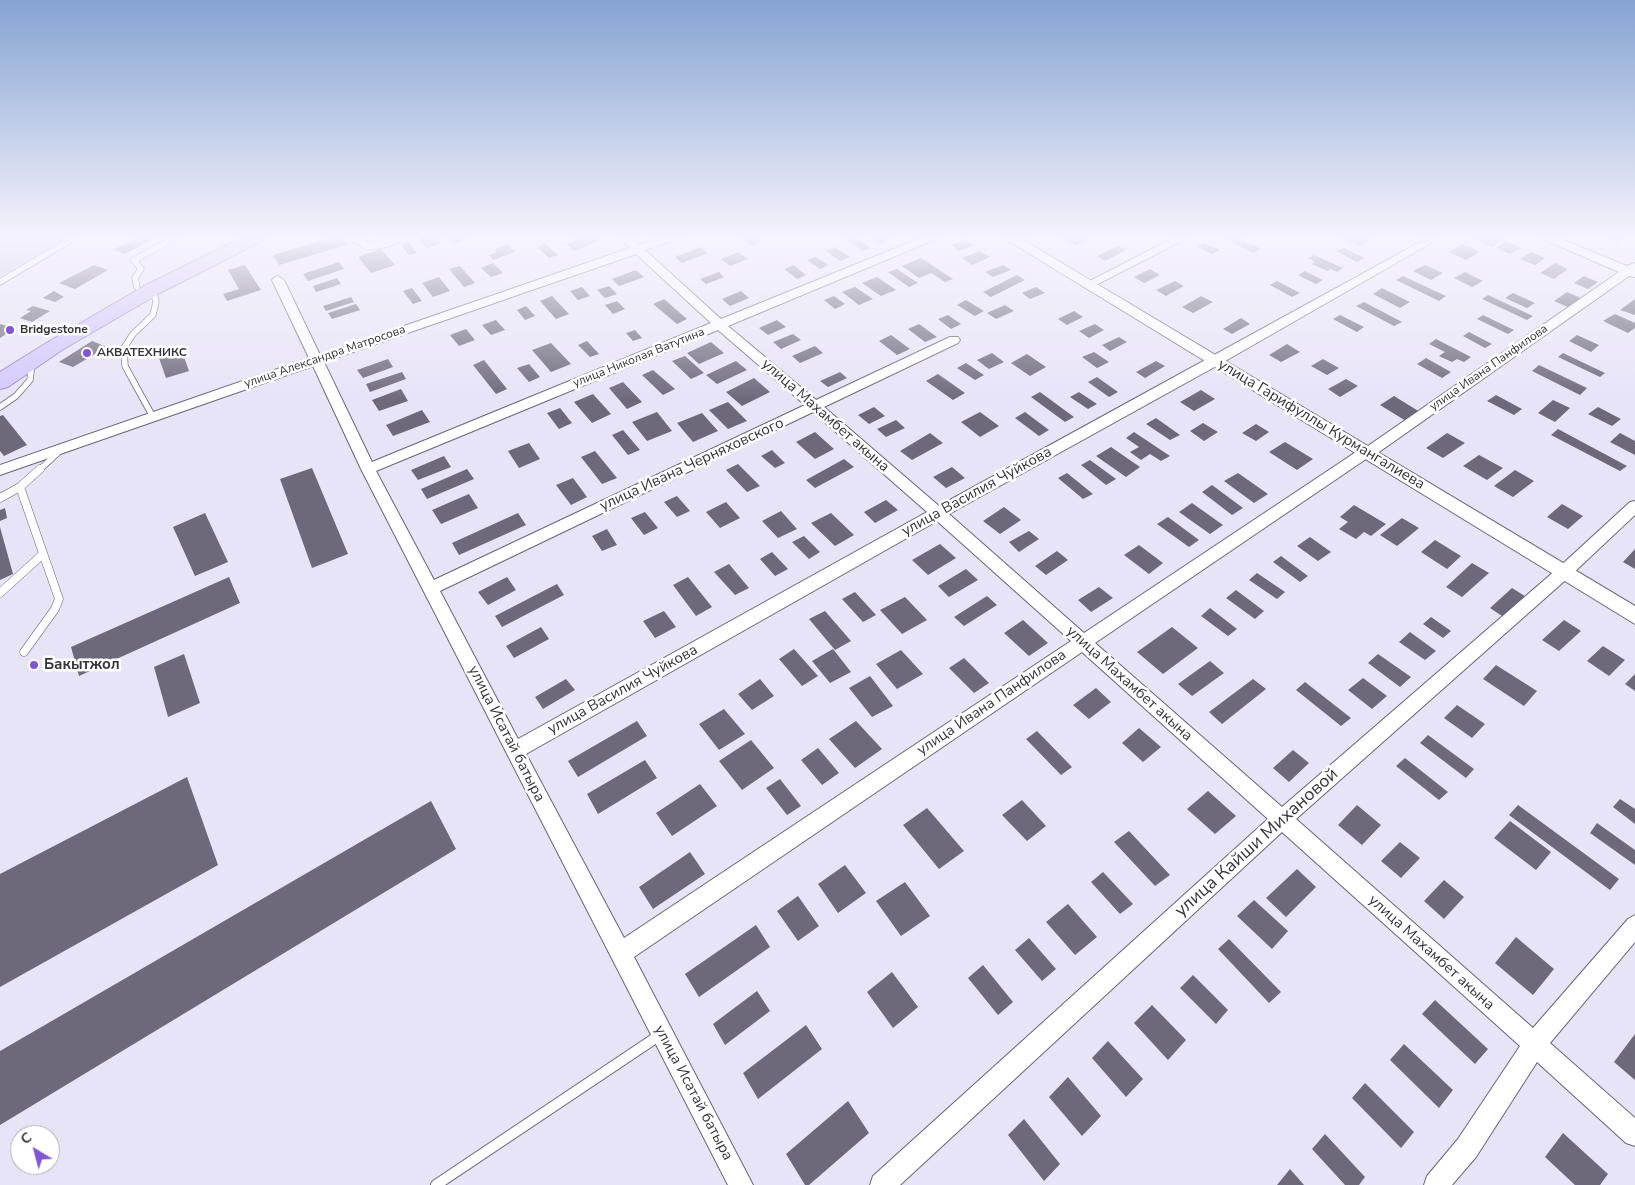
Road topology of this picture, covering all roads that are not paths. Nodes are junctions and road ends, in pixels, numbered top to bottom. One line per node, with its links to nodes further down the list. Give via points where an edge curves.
1 (141, 290): 13 (highway)
2 (141, 290): 16 (highway)
3 (147, 290): 20 (lane, via 156,302 153,315 124,348 126,366)
4 (283, 290): 14 (street, улица Исатай батыра)
5 (519, 290): 14 (street, улица Александра Матросова)
6 (682, 290): 11 (street, улица Махамбет акына)
7 (804, 290): 11 (street, улица Николая Ватутина)
8 (1097, 290): 15 (street, улица Гарифуллы Курмангалиева)
9 (1341, 290): 15 (street, улица Василия Чуйкова)
10 (1604, 290): 22 (street, улица Ивана Панфилова)
11 (720, 325): 19 (street, улица Махамбет акына); 23 (street, улица Николая Ватутина)
12 (954, 340): 19 (street, улица Ивана Черняховского)
13 (34, 360): 17 (highway); 18 (lane, via 30,380 16,396)
14 (315, 360): 20 (street, улица Александра Матросова); 23 (street, улица Исатай батыра)
15 (1215, 361): 22 (street, улица Гарифуллы Курмангалиева); 28 (street, улица Василия Чуйкова)
16 (0, 367)
17 (0, 382)
18 (0, 407)
19 (815, 408): 28 (street, улица Махамбет акына); 31 (street, улица Ивана Черняховского)
20 (153, 417): 21 (street, улица Александра Матросова)
21 (63, 449): 24 (street, улица Александра Матросова); 25 (lane)
22 (1366, 454): 30 (street, улица Гарифуллы Курмангалиева); 34 (street, улица Ивана Панфилова)
23 (368, 469): 31 (street, улица Исатай батыра)
24 (0, 470)
25 (20, 487): 26 (lane); 29 (lane)
26 (0, 498)
27 (1635, 506): 30 (street, улица Кайши Михановой)
28 (938, 513): 34 (street, улица Махамбет акына); 36 (street, улица Василия Чуйкова)
29 (43, 554): 32 (lane); 35 (lane, via 59,598 55,609)
30 (1563, 573): 33 (street, улица Гарифуллы Курмангалиева); 37 (street, улица Кайши Михановой)
31 (430, 589): 36 (street, улица Исатай батыра)
32 (0, 593)
33 (1635, 616)
34 (1083, 642): 37 (street, улица Махамбет акына); 39 (street, улица Ивана Панфилова)
35 (24, 652)
36 (514, 752): 39 (street, улица Исатай батыра)
37 (1281, 820): 41 (street, улица Махамбет акына); 45 (street, улица Кайши Михановой)
38 (1635, 926): 41 (street)
39 (620, 953): 40 (street, улица Исатай батыра)
40 (662, 1034): 43 (street, улица Исатай батыра); 44 (lane)
41 (1534, 1045): 42 (street, улица Махамбет акына); 46 (street, via 1467,1148)
42 (1635, 1134)
43 (738, 1184)
44 (436, 1185)
45 (882, 1185)
46 (1436, 1185)

